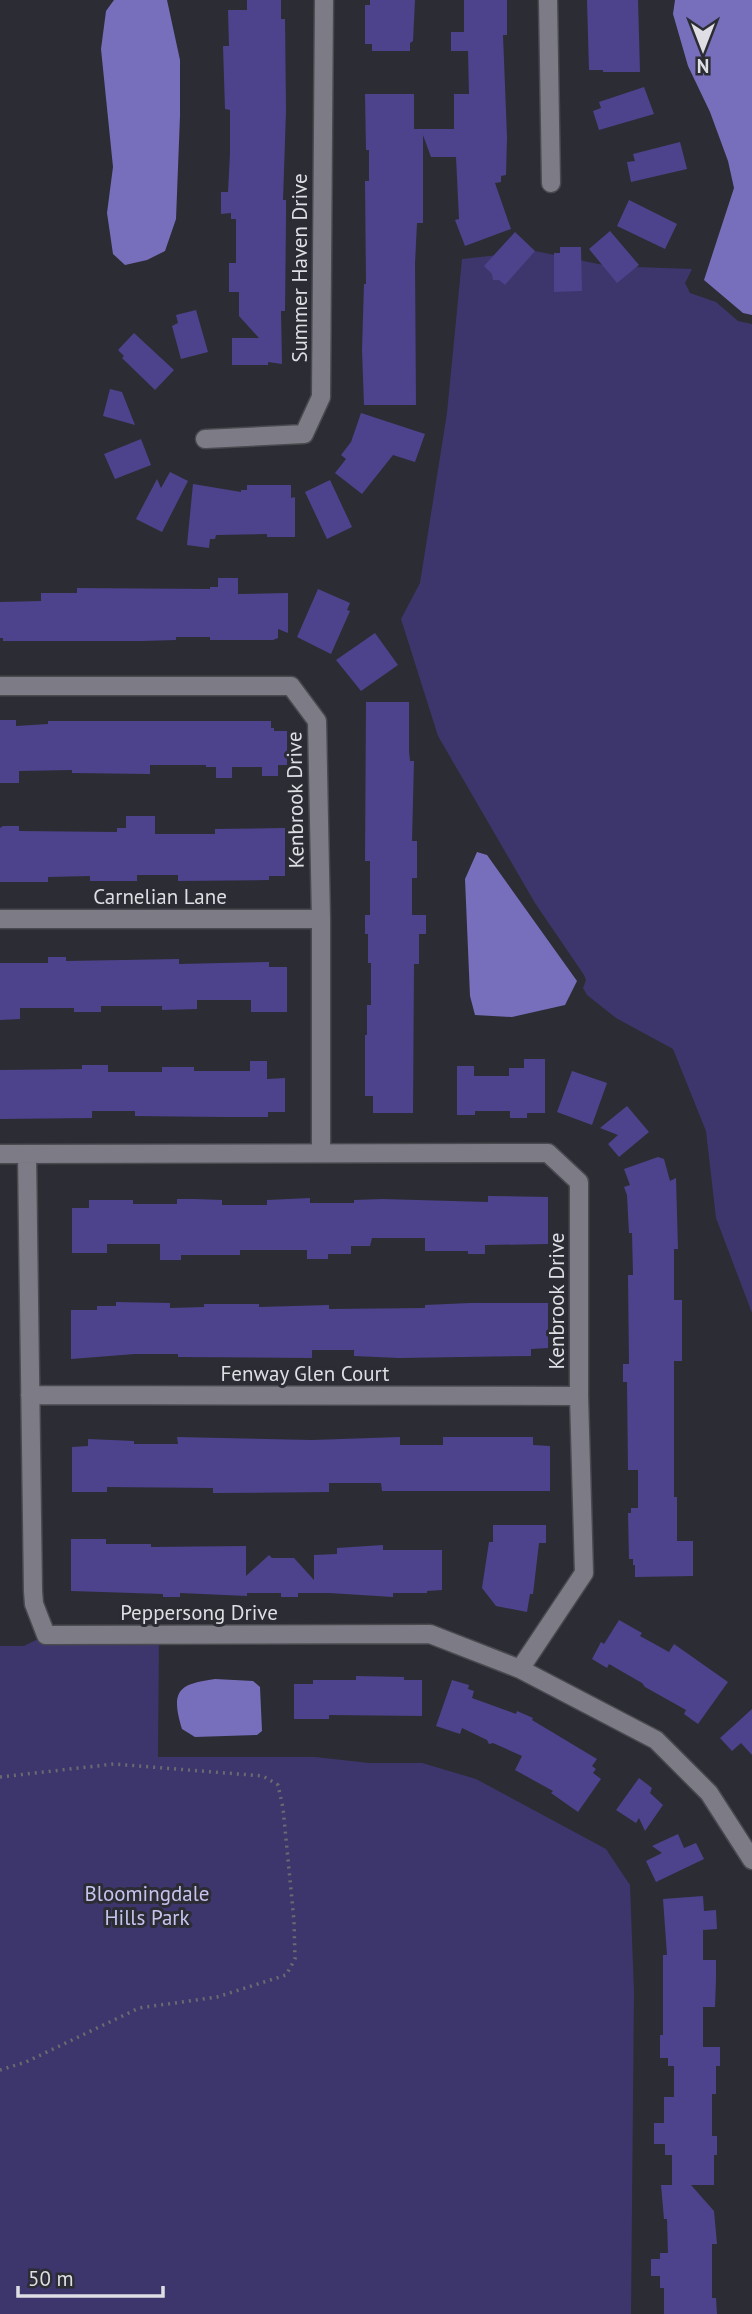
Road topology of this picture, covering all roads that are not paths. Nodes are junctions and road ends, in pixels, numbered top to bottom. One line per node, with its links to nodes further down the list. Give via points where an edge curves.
1 (324, 0): 4 (street, Summer Haven Drive, via 321,397 304,434)
2 (548, 0): 3 (street)
3 (551, 183)
4 (205, 439)
5 (0, 686): 7 (street, Kenbrook Drive, via 291,685 317,721)
6 (0, 919): 7 (street, Carnelian Lane)
7 (321, 919): 8 (street, Kenbrook Drive)
8 (321, 1153): 10 (street, Kenbrook Drive); 12 (street, Kenbrook Drive, via 548,1153 579,1182)
9 (0, 1154): 10 (street, Kenbrook Drive)
10 (27, 1154): 11 (street, Peppersong Drive)
11 (30, 1395): 12 (street, Fenway Glen Court); 13 (street, Peppersong Drive, via 33,1591 46,1635 430,1634)
12 (579, 1396): 13 (street, Kenbrook Drive, via 584,1573)
13 (520, 1669): 14 (street, Peppersong Drive, via 656,1740 709,1793)
14 (752, 1860)

